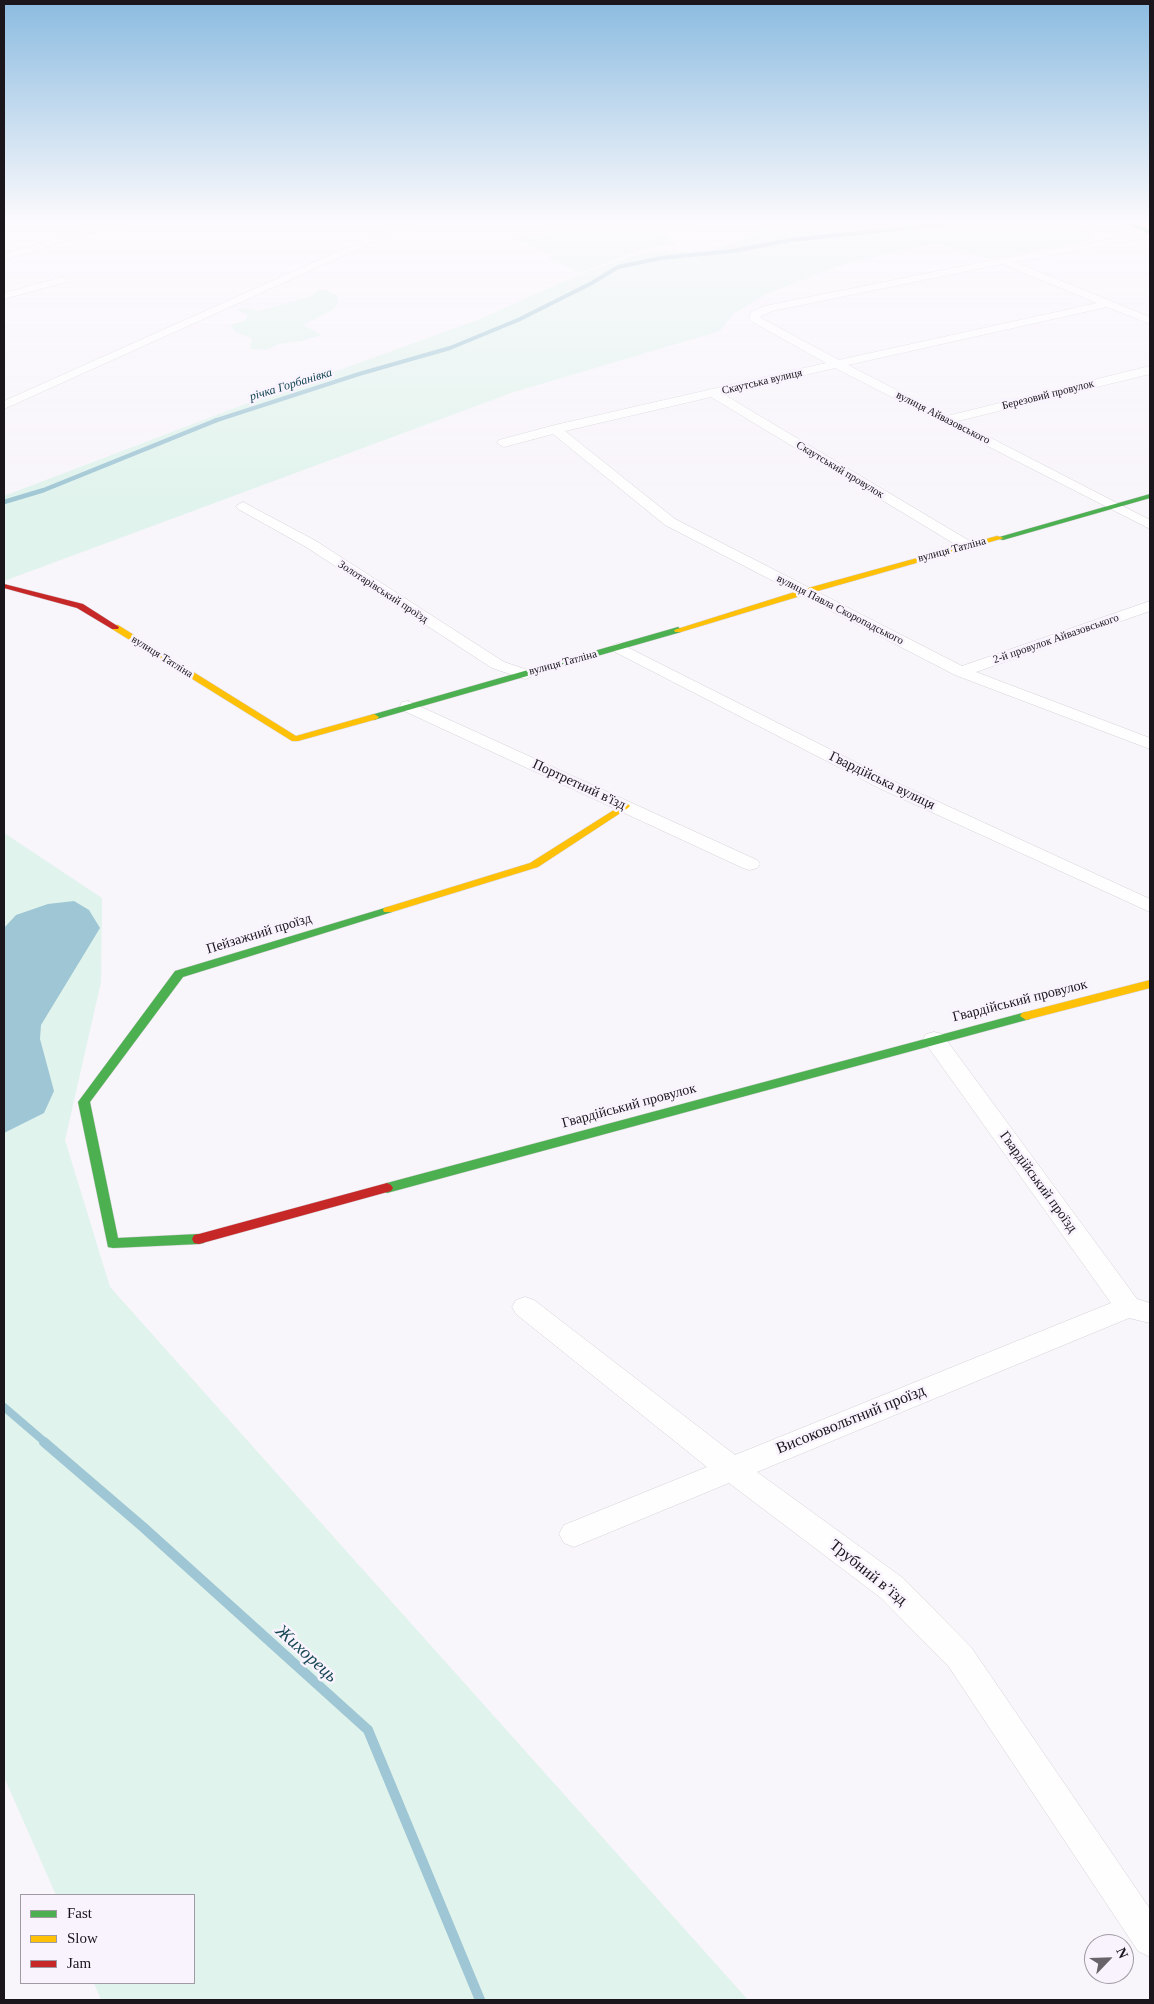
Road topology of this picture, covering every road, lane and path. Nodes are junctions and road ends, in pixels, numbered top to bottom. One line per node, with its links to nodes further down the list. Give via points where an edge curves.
1 (204, 316): 9 (street)
2 (755, 316): 6 (street, вулиця Айвазовського)
3 (1056, 316): 6 (street, Скаутська вулиця)
4 (1136, 316): 5 (street)
5 (1150, 321)
6 (837, 364): 8 (street, Скаутська вулиця); 10 (street, вулиця Айвазовського)
7 (1150, 370): 10 (street, Березовий провулок)
8 (713, 393): 11 (street, Скаутська вулиця); 17 (street, Скаутський провулок)
9 (4, 405)
10 (946, 420): 15 (street, вулиця Айвазовського)
11 (555, 429): 12 (street, Скаутська вулиця); 19 (street, вулиця Павла Скоропадського, via 670,522)
12 (504, 443)
13 (1150, 496): 15 (street, вулиця Татліна)
14 (243, 506): 23 (street, Золотарівський проїзд, via 310,544 498,665)
15 (1112, 506): 16 (street, вулиця Айвазовського); 17 (street, вулиця Татліна)
16 (1150, 525)
17 (968, 546): 19 (street, вулиця Татліна)
18 (4, 586): 24 (street, вулиця Татліна, via 80,606 295,739)
19 (804, 592): 21 (street, вулиця Татліна); 22 (street, вулиця Павла Скоропадського)
20 (1150, 606): 22 (street, 2-й провулок Айвазовського)
21 (618, 648): 23 (street, вулиця Татліна); 28 (street, Гвардійська вулиця, via 887,785)
22 (961, 672): 25 (street, вулиця Павла Скоропадського)
23 (525, 674): 24 (street, вулиця Татліна)
24 (408, 706): 26 (street, Портретний в'їзд)
25 (1150, 744)
26 (625, 806): 27 (street, Портретний в'їзд); 31 (street, Пейзажний проїзд, via 534,866 179,974 84,1102)
27 (750, 864)
28 (1150, 906)
29 (1150, 984): 30 (street, Гвардійський провулок)
30 (934, 1039): 31 (street, Гвардійський провулок, via 195,1240); 33 (street, Гвардійський проїзд)
31 (113, 1243)
32 (525, 1307): 34 (street, Трубний в’їзд)
33 (1139, 1310): 34 (street, Високовольтний проїзд)
34 (731, 1469): 35 (street, Високовольтний проїзд); 36 (street, Трубний в’їзд, via 892,1588 960,1657)
35 (574, 1534)
36 (1150, 1939)

